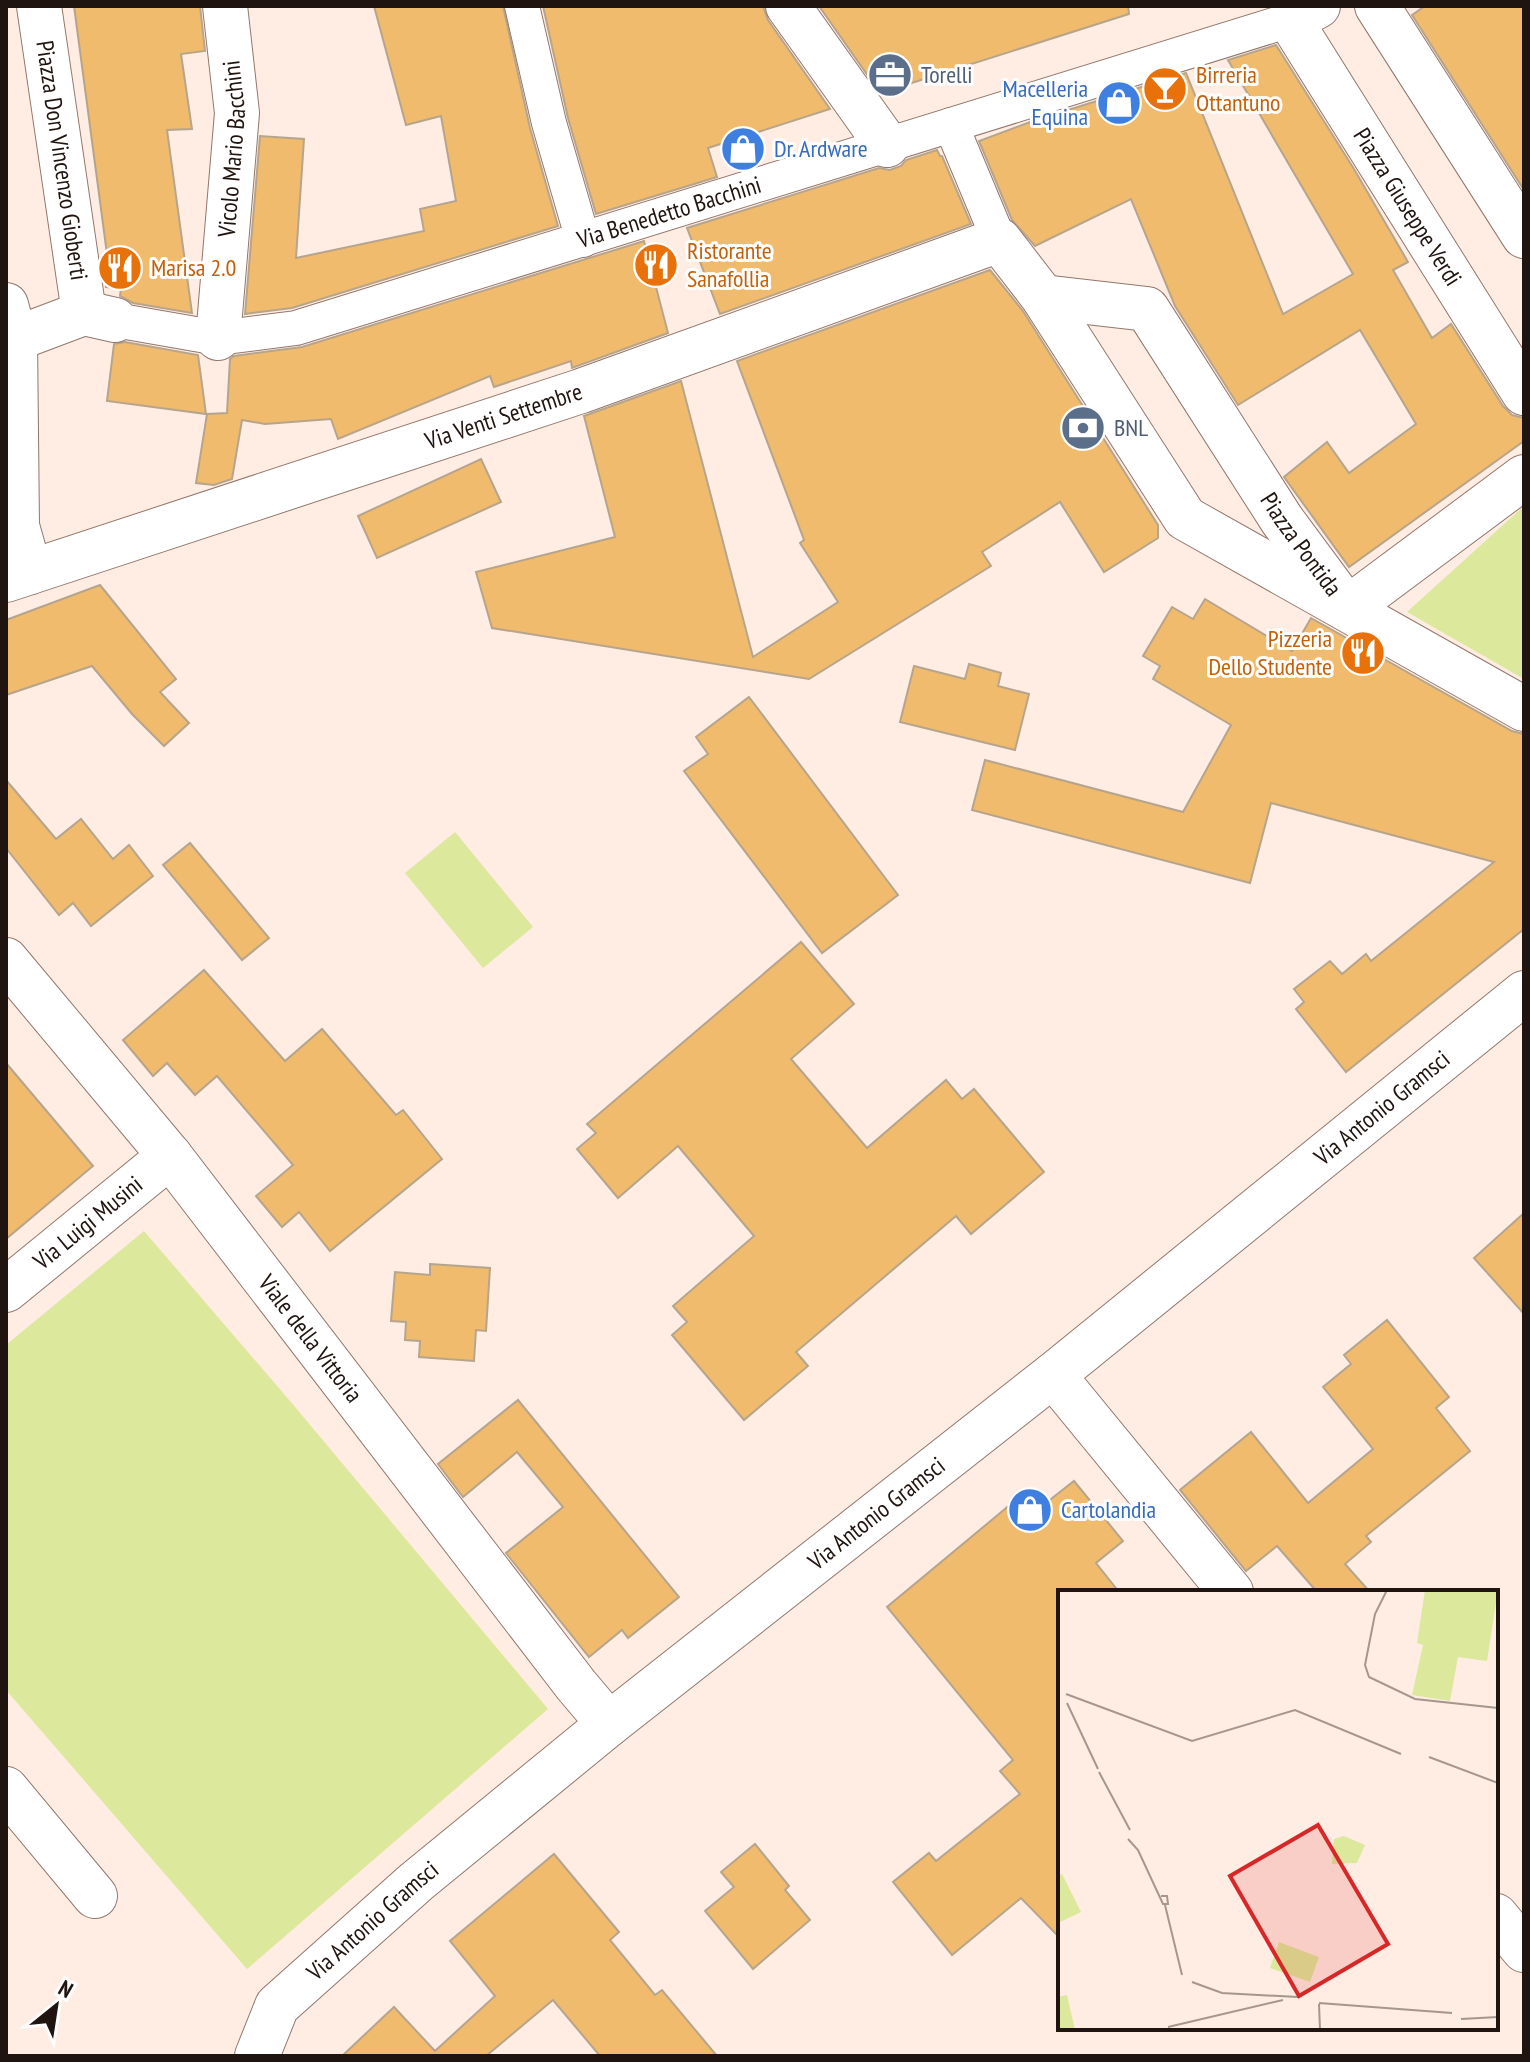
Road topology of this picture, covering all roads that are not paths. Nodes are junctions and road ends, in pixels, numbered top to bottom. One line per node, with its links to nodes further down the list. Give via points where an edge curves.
1 (39, 6): 13 (street, Piazza Don Vincenzo Gioberti)
2 (225, 6): 15 (street, Vicolo Mario Bacchini, via 237,113)
3 (522, 6): 10 (street)
4 (788, 6): 8 (street)
5 (1377, 6): 9 (street)
6 (1304, 13): 7 (street, Via Benedetto Bacchini); 16 (street, Piazza Giuseppe Verdi)
7 (951, 125): 8 (street, Via Benedetto Bacchini); 11 (street)
8 (887, 145): 10 (street, Via Benedetto Bacchini)
9 (1516, 209)
10 (583, 240): 15 (street, Via Benedetto Bacchini, via 296,328)
11 (999, 240): 12 (street, Piazza Pontida); 18 (street, Via Venti Settembre, via 581,391)
12 (1043, 297): 19 (street, Piazza Pontida, via 1185,518); 19 (street, Piazza Pontida, via 1147,309 1282,520)
13 (100, 316): 14 (street); 15 (street, Via Benedetto Bacchini)
14 (10, 322): 18 (street)
15 (218, 338)
16 (1524, 393)
17 (1524, 477): 19 (street)
18 (18, 576)
19 (1348, 608): 20 (street)
20 (1524, 709)
21 (6, 960): 23 (street, Viale della Vittoria)
22 (1524, 993): 25 (street, Via Antonio Gramsci)
23 (170, 1156): 24 (street, Via Luigi Musini); 27 (street, Viale della Vittoria)
24 (6, 1290)
25 (1053, 1375): 26 (street); 27 (street, Via Antonio Gramsci)
26 (1229, 1590)
27 (609, 1724): 32 (street, Via Antonio Gramsci, via 416,1882 277,2006)
28 (6, 1789): 29 (street)
29 (95, 1896)
30 (1498, 1918): 31 (street)
31 (1524, 1950)
32 (257, 2056)

